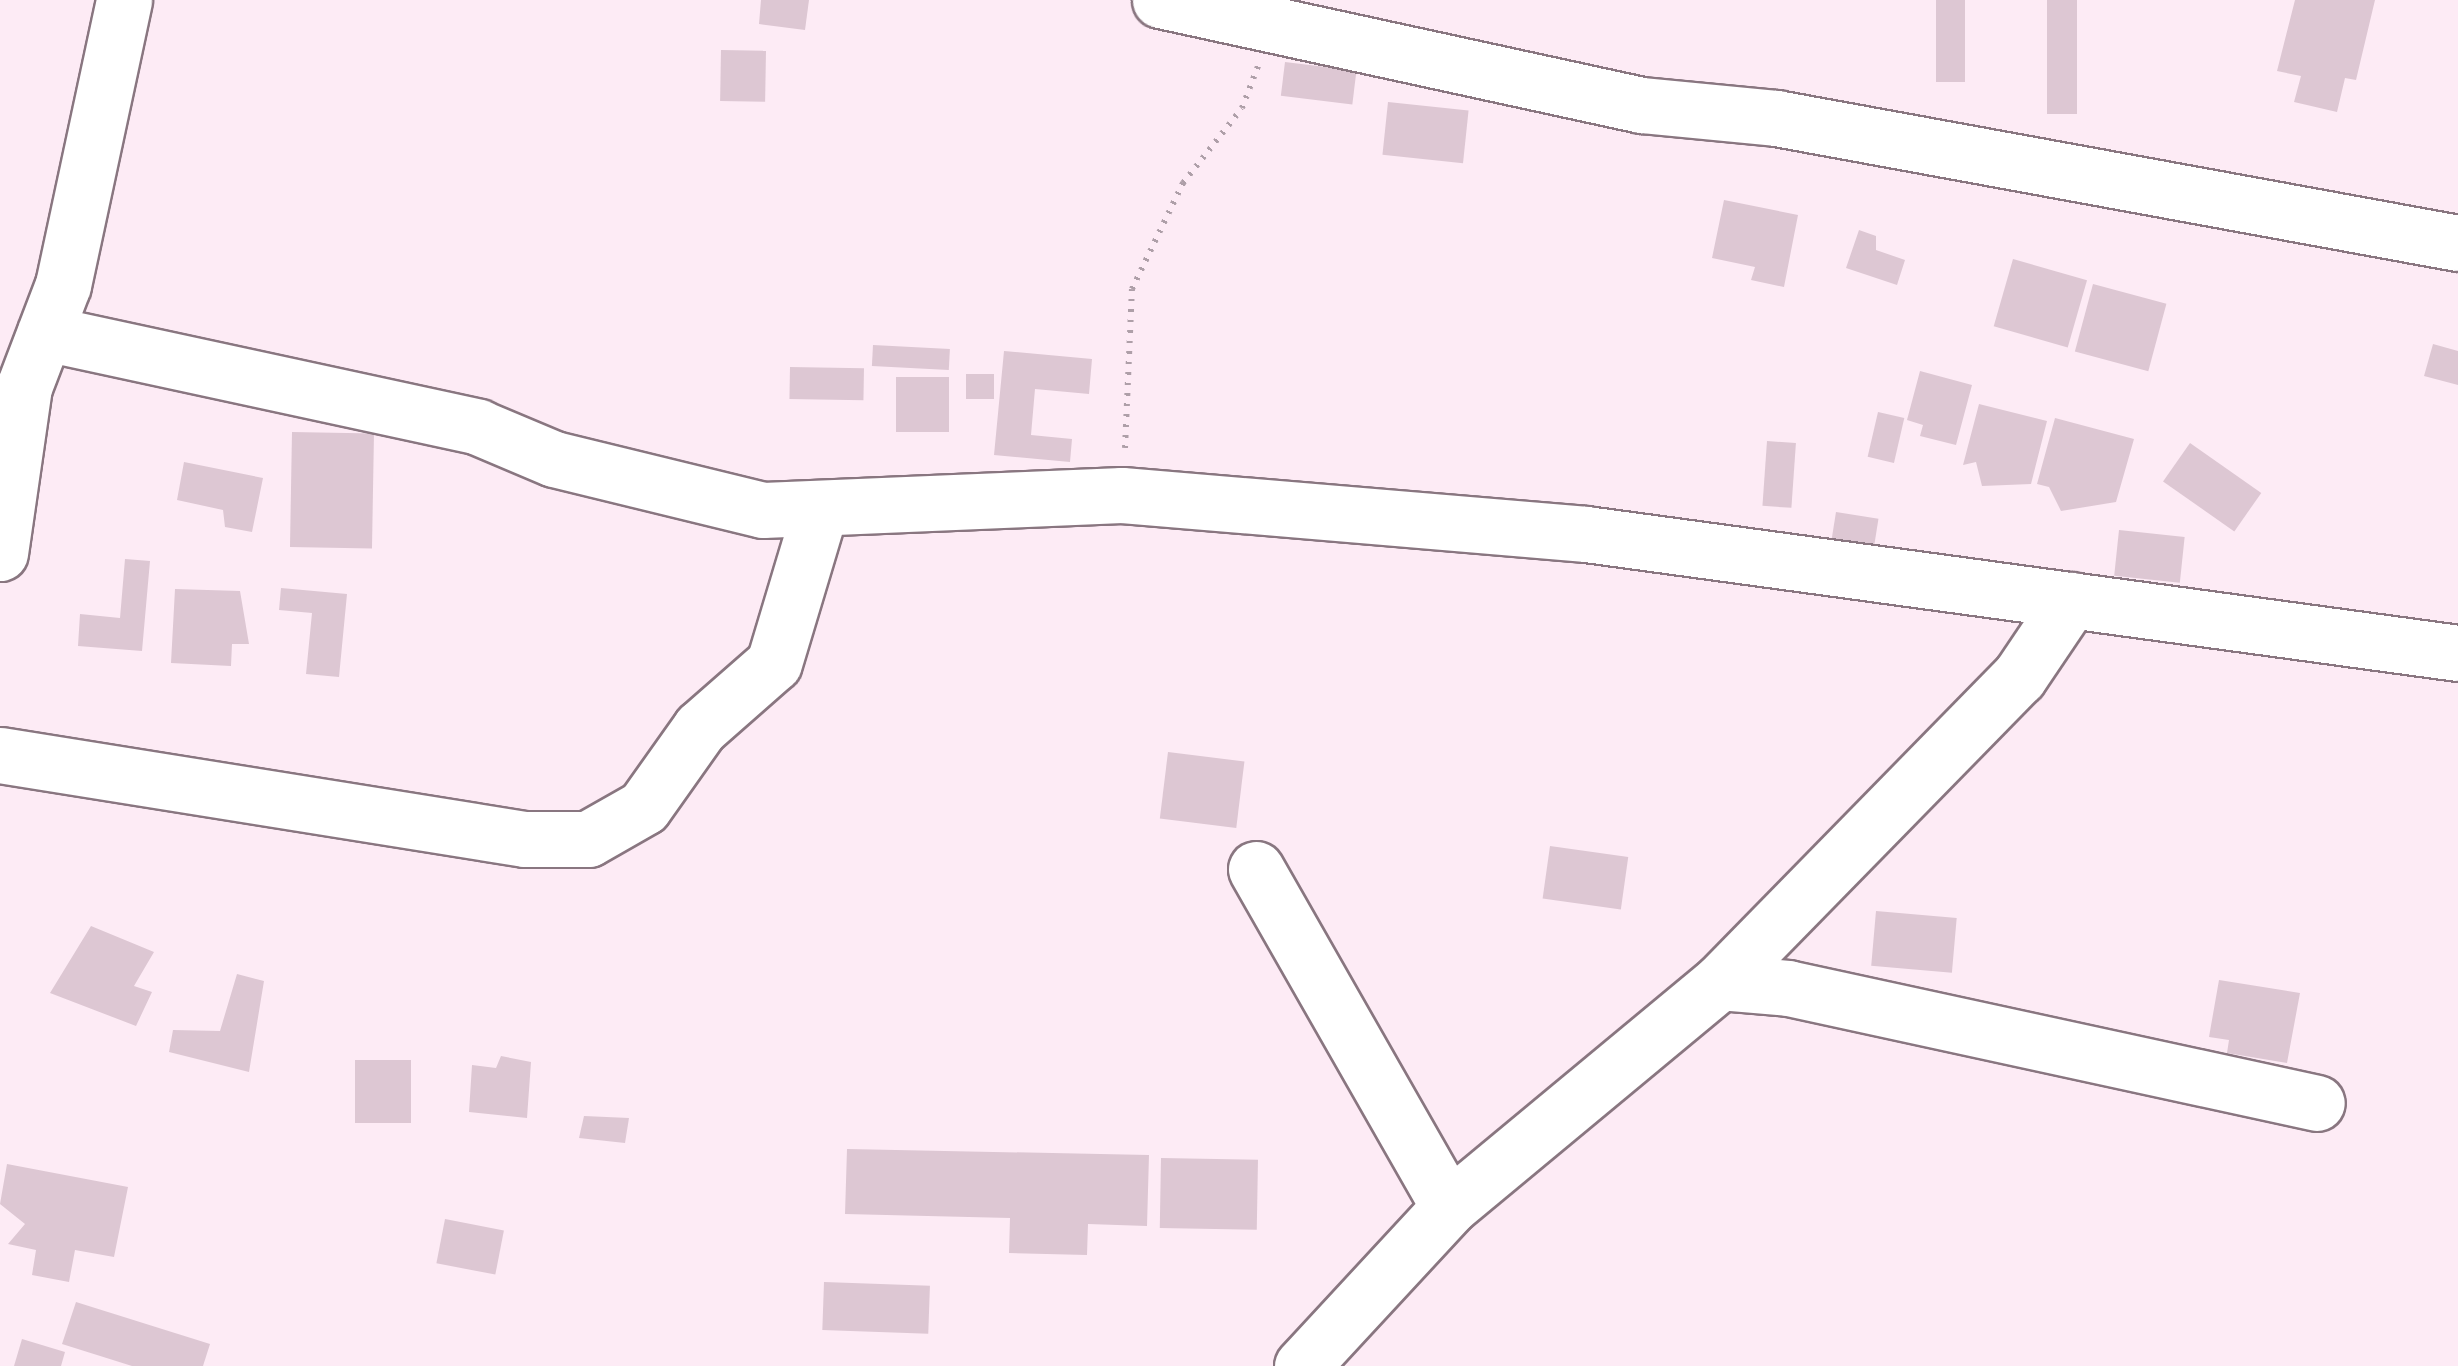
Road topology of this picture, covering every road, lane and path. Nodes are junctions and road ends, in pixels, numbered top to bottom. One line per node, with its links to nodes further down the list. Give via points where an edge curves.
1 (124, 0): 5 (street)
2 (1160, 0): 3 (street)
3 (1273, 28): 4 (street, via 1642,105 1776,118); 7 (path, via 1242,108 1183,182 1132,290)
4 (2458, 243)
5 (44, 334): 6 (street); 8 (street, via 478,427 615,476)
6 (12, 385): 9 (street)
7 (1122, 495): 8 (street, via 909,496); 10 (street, via 1586,534)
8 (818, 514): 12 (street, via 774,663 700,728 644,807 588,839 525,839)
9 (0, 552)
10 (2071, 600): 11 (street); 14 (street, via 2018,676)
11 (2458, 653)
12 (0, 756)
13 (1256, 869): 16 (street)
14 (1720, 982): 15 (street, via 1788,988); 16 (street)
15 (2317, 1103)
16 (1450, 1207): 17 (street)
17 (1302, 1366)

